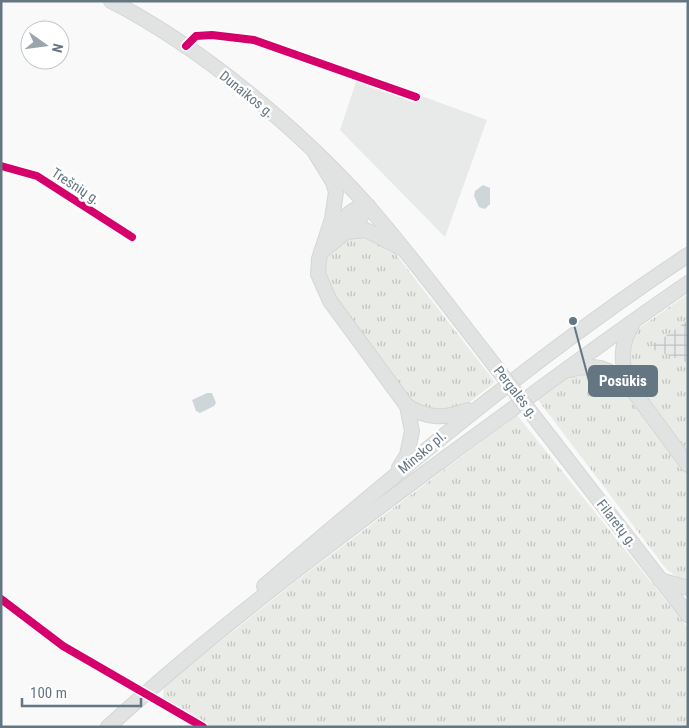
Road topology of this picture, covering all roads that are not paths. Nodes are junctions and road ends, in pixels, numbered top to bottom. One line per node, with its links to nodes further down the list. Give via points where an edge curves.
1 (111, 1): 2 (main road, Dunaikos g.)
2 (186, 46): 3 (street, via 196,36 254,40); 4 (main road, Dunaikos g., via 245,91)
3 (416, 97)
4 (314, 151): 6 (main road, Dunaikos g.); 9 (main road, via 336,192 334,211)
5 (1, 166): 8 (street, Trešnių g., via 37,176)
6 (368, 206): 7 (main road, via 362,218); 9 (main road, via 351,212); 10 (main road, Dunaikos g.)
7 (346, 232): 9 (main road); 10 (main road, via 366,230)
8 (132, 237)
9 (322, 247): 16 (main road, via 318,274 324,291)
10 (403, 250): 18 (main road, Pergalės g., bridge)
11 (688, 255): 17 (main road, Minsko pl., via 574,333)
12 (688, 283): 13 (main road, Minsko pl.)
13 (634, 320): 14 (main road, Minsko pl.); 15 (main road, via 621,352)
14 (563, 372): 15 (main road, via 598,367 612,372); 25 (main road, Minsko pl., via 373,512)
15 (629, 385): 19 (main road)
16 (407, 406): 17 (main road, via 440,418); 20 (main road, via 411,443)
17 (476, 407): 20 (main road, Minsko pl.)
18 (546, 432): 21 (main road, Filaretų g.)
19 (688, 465)
20 (396, 473): 25 (main road, Minsko pl., via 210,632)
21 (660, 580): 22 (main road); 24 (main road, Filaretų g.)
22 (688, 588)
23 (1, 599): 26 (street, via 63,646)
24 (688, 615)
25 (173, 668): 26 (main road, Minsko pl.)
26 (146, 692): 27 (main road, Minsko pl.); 28 (street)
27 (108, 727)
28 (203, 727)

